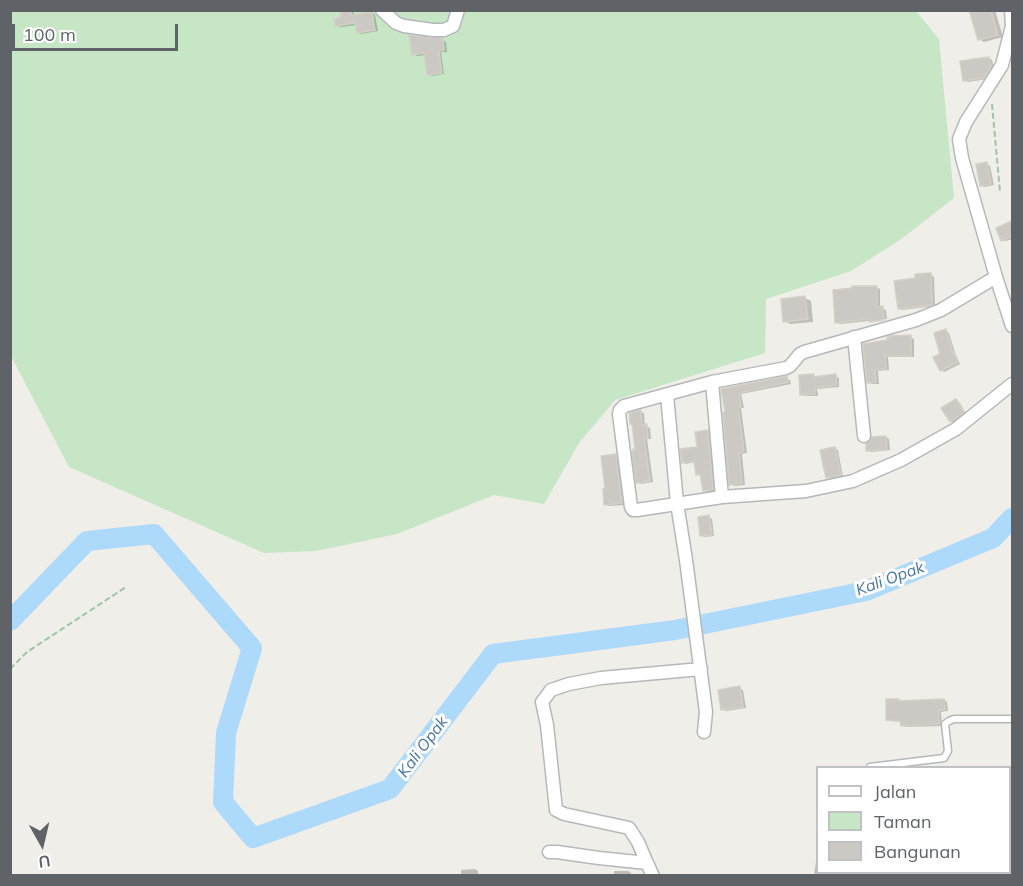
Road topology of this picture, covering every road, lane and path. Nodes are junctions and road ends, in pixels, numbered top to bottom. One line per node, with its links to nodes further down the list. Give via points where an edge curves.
1 (382, 10): 2 (street, via 404,26 444,30 453,26)
2 (458, 10)
3 (1011, 10): 4 (street, via 1002,65)
4 (990, 86): 5 (path); 6 (street, via 959,140)
5 (1000, 192)
6 (996, 277): 7 (street); 8 (street, via 940,310)
7 (1012, 326)
8 (854, 337): 9 (street, via 804,352 786,368); 12 (street)
9 (712, 382): 11 (street); 13 (street)
10 (1012, 384): 13 (street, via 956,429 853,481 806,491)
11 (667, 395): 14 (street); 14 (street, via 624,406 619,414 631,507 637,510)
12 (864, 436)
13 (722, 497): 14 (street)
14 (677, 503): 17 (street)
15 (126, 586): 16 (path, via 27,652)
16 (10, 669)
17 (701, 669): 19 (street); 22 (street, via 569,684 551,690 542,702 556,810 629,828)
18 (1012, 719): 20 (lane, via 954,719 945,724 948,751 944,758)
19 (704, 732)
20 (885, 766)
21 (549, 852): 22 (street)
22 (647, 863): 25 (street)
23 (971, 874): 24 (street)
24 (941, 875)
25 (653, 876)

